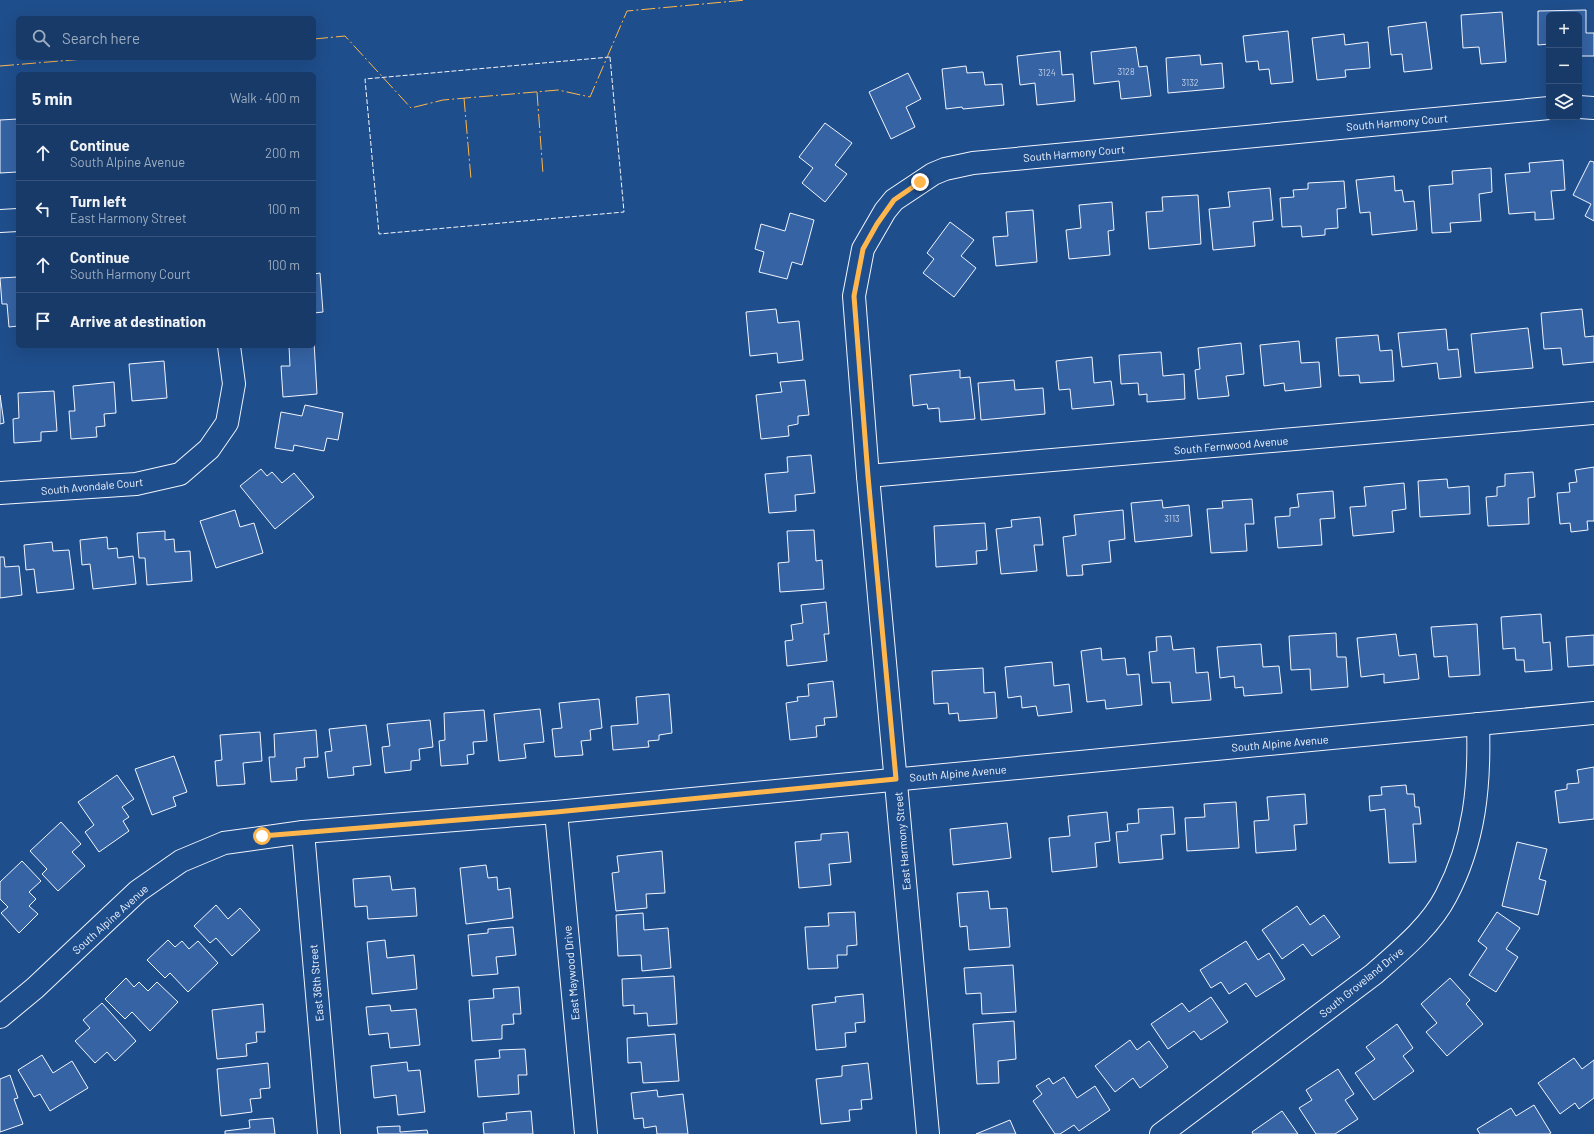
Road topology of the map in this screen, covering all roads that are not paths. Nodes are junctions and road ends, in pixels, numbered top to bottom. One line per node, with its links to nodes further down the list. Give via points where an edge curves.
1 (1582, 107): 3 (street)
2 (1546, 108): 8 (street, South Harmony Court, via 974,163 933,174 894,200 885,211 863,249 857,272 854,296)
3 (1594, 108)
4 (16, 220): 5 (street)
5 (0, 221)
6 (229, 348): 9 (street, South Avondale Court, via 234,384 227,424 210,449 180,474 136,484)
7 (1594, 413): 8 (street, South Fernwood Avenue)
8 (868, 476): 12 (street, East Harmony Street)
9 (0, 493)
10 (1594, 713): 11 (street, South Alpine Avenue)
11 (1478, 724): 12 (street, South Alpine Avenue); 19 (street, South Groveland Drive, via 1480,762 1473,822 1446,897 1424,926 1374,974)
12 (896, 779): 13 (street, South Alpine Avenue); 18 (street, East Harmony Street)
13 (556, 812): 14 (street, South Alpine Avenue); 17 (street, East Maywood Drive)
14 (303, 832): 15 (street, South Alpine Avenue, via 224,843 182,861 138,891 36,988); 16 (street, East 36th Street)
15 (0, 1018)
16 (329, 1134)
17 (586, 1134)
18 (928, 1134)
19 (1161, 1134)

